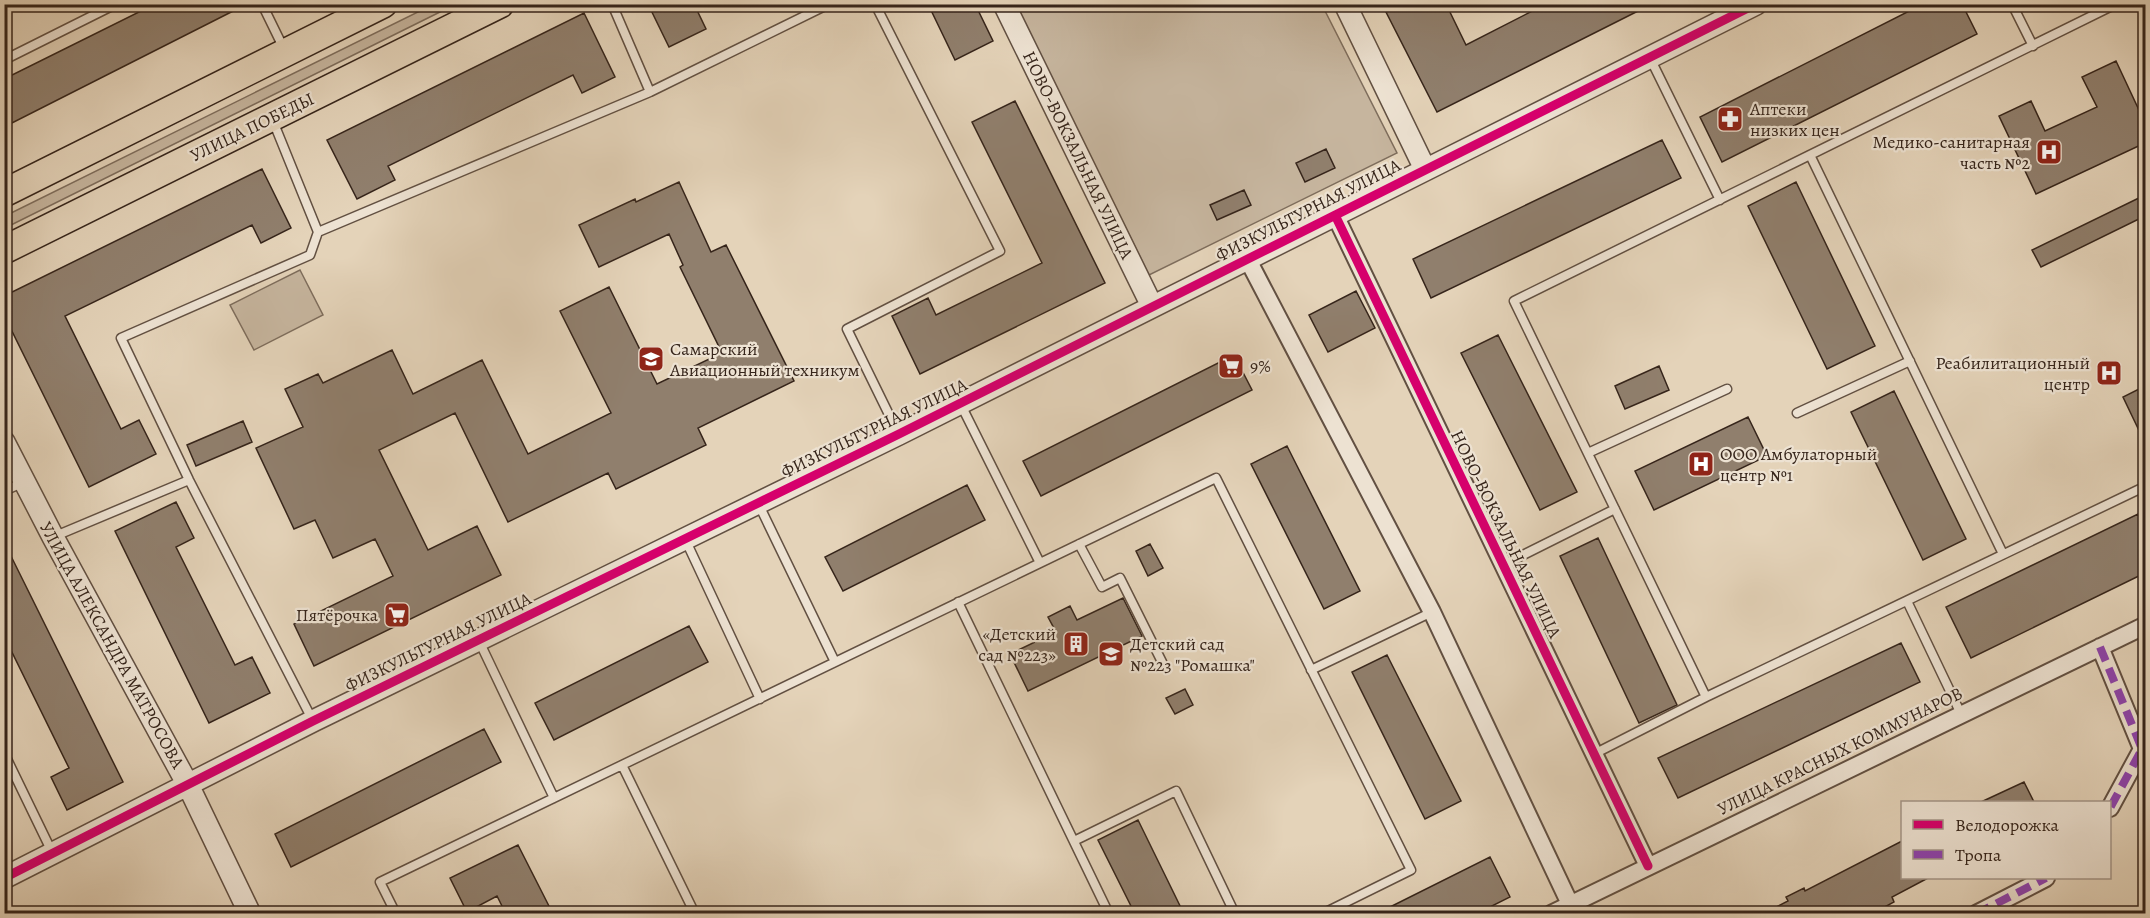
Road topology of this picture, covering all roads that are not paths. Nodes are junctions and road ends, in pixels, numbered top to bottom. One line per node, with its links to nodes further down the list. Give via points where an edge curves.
1 (116, 4): 16 (lane)
2 (262, 4): 14 (lane)
3 (383, 4): 14 (main road)
4 (500, 4): 18 (main road, УЛИЦА ПОБЕДЫ)
5 (612, 4): 17 (lane)
6 (830, 4): 17 (lane)
7 (875, 4): 32 (lane, via 1000,251 847,329)
8 (1004, 4): 27 (street, НОВО-ВОКЗАЛЬНАЯ УЛИЦА)
9 (1345, 4): 20 (street)
10 (1756, 4): 15 (street, ФИЗКУЛЬТУРНАЯ УЛИЦА)
11 (2012, 4): 13 (lane)
12 (2116, 4): 13 (lane)
13 (2033, 46): 19 (lane)
14 (285, 52): 21 (main road)
15 (1650, 58): 20 (street, ФИЗКУЛЬТУРНАЯ УЛИЦА); 22 (lane)
16 (4, 60)
17 (650, 92): 24 (lane)
18 (271, 117): 24 (lane); 25 (main road, УЛИЦА ПОБЕДЫ)
19 (1810, 155): 22 (lane); 28 (lane)
20 (1425, 169): 23 (street, ФИЗКУЛЬТУРНАЯ УЛИЦА)
21 (4, 193)
22 (1720, 200): 34 (lane, via 1514,301)
23 (1335, 216): 26 (street, ФИЗКУЛЬТУРНАЯ УЛИЦА); 46 (street, НОВО-ВОКЗАЛЬНАЯ УЛИЦА)
24 (318, 232): 35 (lane, via 310,255 121,338)
25 (4, 250)
26 (1248, 260): 27 (street, ФИЗКУЛЬТУРНАЯ УЛИЦА); 49 (street)
27 (1152, 306): 30 (street, ФИЗКУЛЬТУРНАЯ УЛИЦА)
28 (1910, 361): 31 (lane); 44 (lane)
29 (1727, 389): 34 (lane)
30 (960, 403): 32 (street, ФИЗКУЛЬТУРНАЯ УЛИЦА); 45 (lane)
31 (1797, 413)
32 (899, 434): 39 (street, ФИЗКУЛЬТУРНАЯ УЛИЦА)
33 (4, 442): 36 (street, УЛИЦА АЛЕКСАНДРА МАТРОСОВА)
34 (1588, 453): 40 (lane)
35 (189, 480): 41 (lane); 59 (lane)
36 (24, 482): 38 (lane); 41 (street, УЛИЦА АЛЕКСАНДРА МАТРОСОВА)
37 (2145, 486): 44 (lane)
38 (4, 491)
39 (758, 503): 42 (street, ФИЗКУЛЬТУРНАЯ УЛИЦА); 53 (lane)
40 (1615, 509): 46 (lane); 56 (lane)
41 (53, 537): 63 (street, УЛИЦА АЛЕКСАНДРА МАТРОСОВА)
42 (685, 539): 51 (street, ФИЗКУЛЬТУРНАЯ УЛИЦА); 57 (lane)
43 (1079, 544): 45 (lane); 54 (lane, via 1102,587 1120,578); 55 (lane, via 1216,478)
44 (2003, 554): 47 (lane)
45 (1040, 563): 48 (lane)
46 (1502, 566): 61 (street, НОВО-ВОКЗАЛЬНАЯ УЛИЦА)
47 (1907, 601): 56 (lane); 58 (lane)
48 (958, 602): 53 (lane); 66 (lane)
49 (1432, 612): 55 (lane); 71 (street)
50 (2145, 625): 52 (street, УЛИЦА КРАСНЫХ КОММУНАРОВ)
51 (479, 641): 59 (street, ФИЗКУЛЬТУРНАЯ УЛИЦА); 64 (lane)
52 (2100, 647): 58 (street, УЛИЦА КРАСНЫХ КОММУНАРОВ); 65 (street, via 2142,749)
53 (835, 662): 57 (lane)
54 (1164, 666)
55 (1311, 670): 77 (lane, via 1411,870)
56 (1706, 697): 61 (lane)
57 (759, 699): 62 (lane)
58 (1961, 714): 68 (street, УЛИЦА КРАСНЫХ КОММУНАРОВ)
59 (313, 721): 63 (street, ФИЗКУЛЬТУРНАЯ УЛИЦА)
60 (4, 753): 67 (lane)
61 (1594, 754): 68 (street, НОВО-ВОКЗАЛЬНАЯ УЛИЦА)
62 (622, 765): 64 (lane); 74 (lane)
63 (188, 785): 67 (street, ФИЗКУЛЬТУРНАЯ УЛИЦА); 72 (street, УЛИЦА АЛЕКСАНДРА МАТРОСОВА)
64 (554, 798): 73 (lane, via 380,882)
65 (2111, 804)
66 (1074, 841): 75 (lane); 76 (lane, via 1176,790)
67 (53, 854): 69 (street, ФИЗКУЛЬТУРНАЯ УЛИЦА)
68 (1648, 866): 71 (street, УЛИЦА КРАСНЫХ КОММУНАРОВ)
69 (4, 878)
70 (2044, 879): 79 (street)
71 (1572, 909): 78 (street, УЛИЦА КРАСНЫХ КОММУНАРОВ)
72 (250, 914)
73 (396, 914)
74 (695, 914)
75 (1109, 914)
76 (1235, 914)
77 (1322, 914)
78 (1551, 914)
79 (1976, 914)

